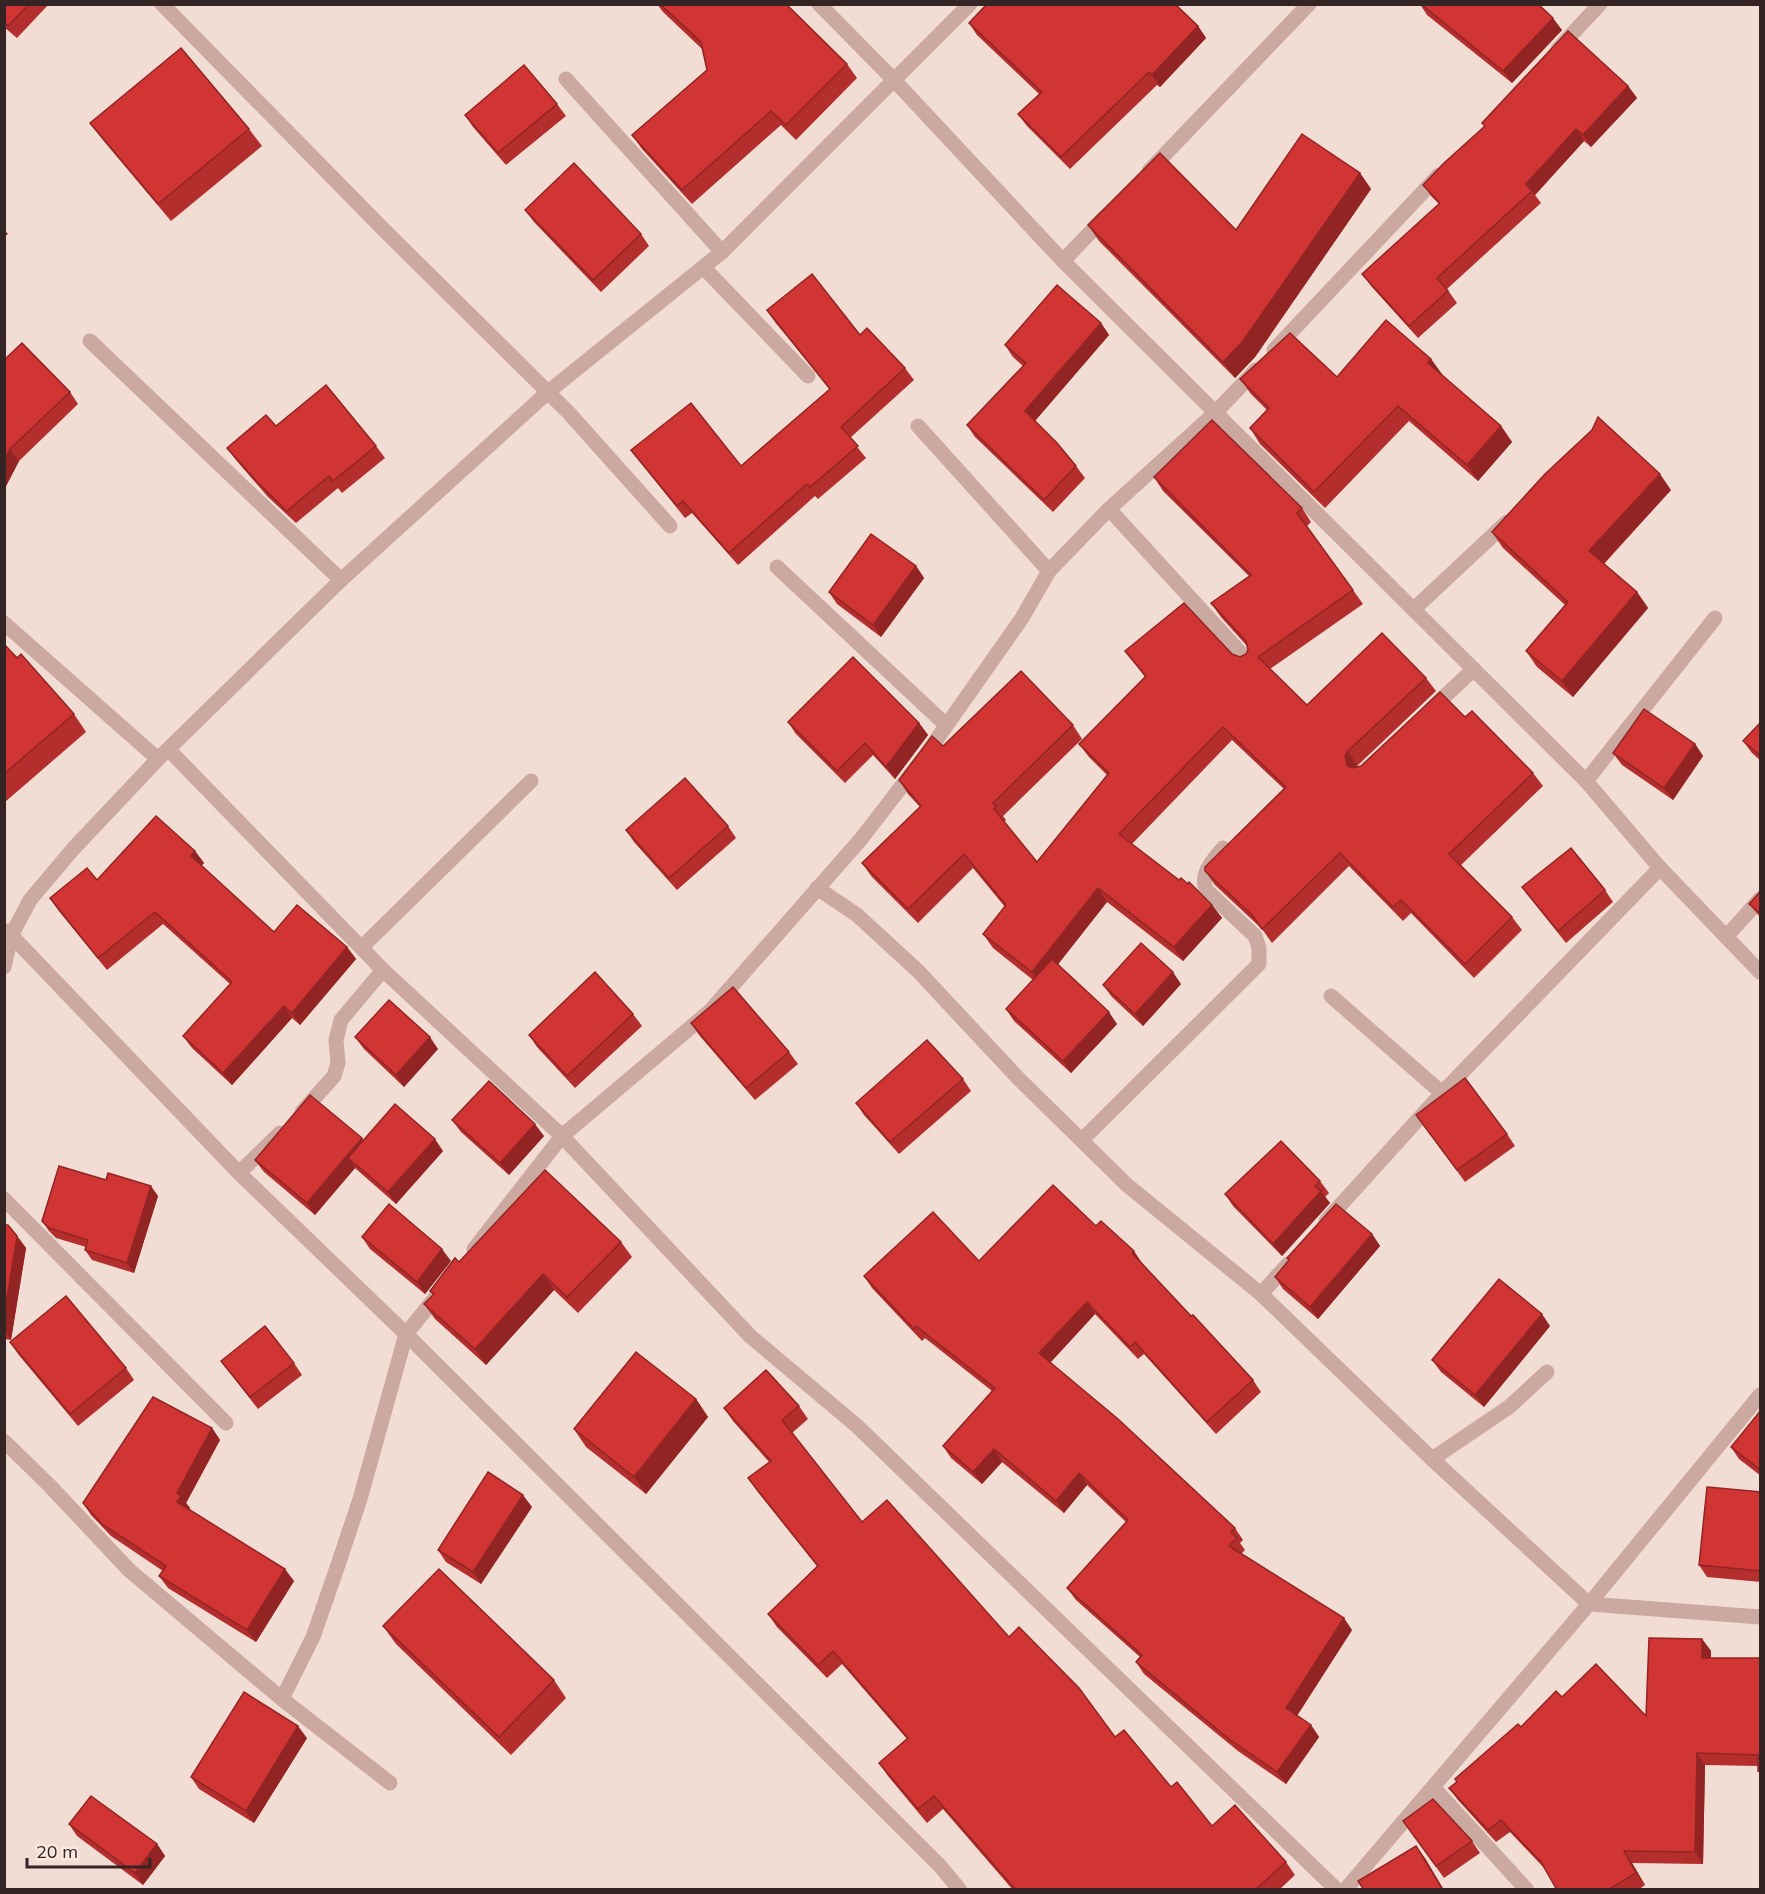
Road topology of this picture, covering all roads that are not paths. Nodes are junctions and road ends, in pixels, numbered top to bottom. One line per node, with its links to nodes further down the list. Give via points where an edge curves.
1 (162, 4): 17 (street)
2 (819, 4): 8 (street)
3 (970, 4): 8 (street)
4 (1309, 4): 10 (street)
5 (1600, 4): 6 (street)
6 (1551, 57)
7 (566, 80): 12 (street)
8 (893, 80): 12 (street); 13 (street)
9 (1453, 161): 18 (street)
10 (1137, 184)
11 (1113, 210): 13 (street)
12 (722, 252): 14 (street)
13 (1064, 261): 18 (street)
14 (704, 268): 16 (street); 17 (street)
15 (90, 340): 25 (street)
16 (808, 376)
17 (548, 392): 22 (street); 25 (street)
18 (1216, 412): 20 (street); 26 (street)
19 (918, 426): 24 (street)
20 (1109, 509): 24 (street); 29 (street)
21 (1518, 512): 26 (street)
22 (670, 526)
23 (777, 567): 32 (street)
24 (1049, 570): 32 (street, via 1022,618)
25 (340, 580): 33 (street)
26 (1414, 609): 30 (street)
27 (1715, 618): 35 (street)
28 (4, 623): 33 (street)
29 (1248, 661)
30 (1473, 669): 31 (street); 35 (street)
31 (1423, 717)
32 (946, 725): 38 (street, via 861,839)
33 (164, 755): 40 (street, via 46,880); 42 (street)
34 (531, 781): 42 (street)
35 (1586, 781): 37 (street)
36 (1223, 848): 49 (street, via 1208,867 1206,890 1255,936 1259,963)
37 (1660, 868): 41 (street); 47 (street)
38 (817, 888): 48 (street, via 710,1011); 49 (street, via 857,915 918,971)
39 (1761, 899): 41 (street)
40 (8, 933): 43 (street); 50 (street)
41 (1726, 937): 45 (street)
42 (362, 947): 44 (street)
43 (4, 968)
44 (383, 970): 48 (street); 50 (street, via 340,1020 334,1076 290,1125)
45 (1761, 972)
46 (1331, 996): 47 (street)
47 (1442, 1093): 52 (street)
48 (562, 1136): 54 (street); 69 (street, via 750,1335 857,1426)
49 (1082, 1140): 56 (street, via 1127,1185)
50 (238, 1173): 57 (street)
51 (4, 1200): 60 (street)
52 (1316, 1233)
53 (1300, 1250): 56 (street)
54 (463, 1262)
55 (449, 1280): 57 (street)
56 (1261, 1294): 62 (street)
57 (406, 1334): 65 (street, via 339,1562 313,1637); 68 (street)
58 (1547, 1372): 62 (street, via 1509,1407)
59 (1761, 1395): 63 (street)
60 (226, 1423)
61 (4, 1441): 65 (street, via 129,1570)
62 (1432, 1459): 63 (street)
63 (1589, 1604): 64 (street); 67 (street)
64 (1761, 1617)
65 (282, 1699): 66 (street)
66 (390, 1783)
67 (1433, 1787): 70 (street); 71 (street)
68 (960, 1890)
69 (1337, 1890)
70 (1345, 1890)
71 (1527, 1890)

